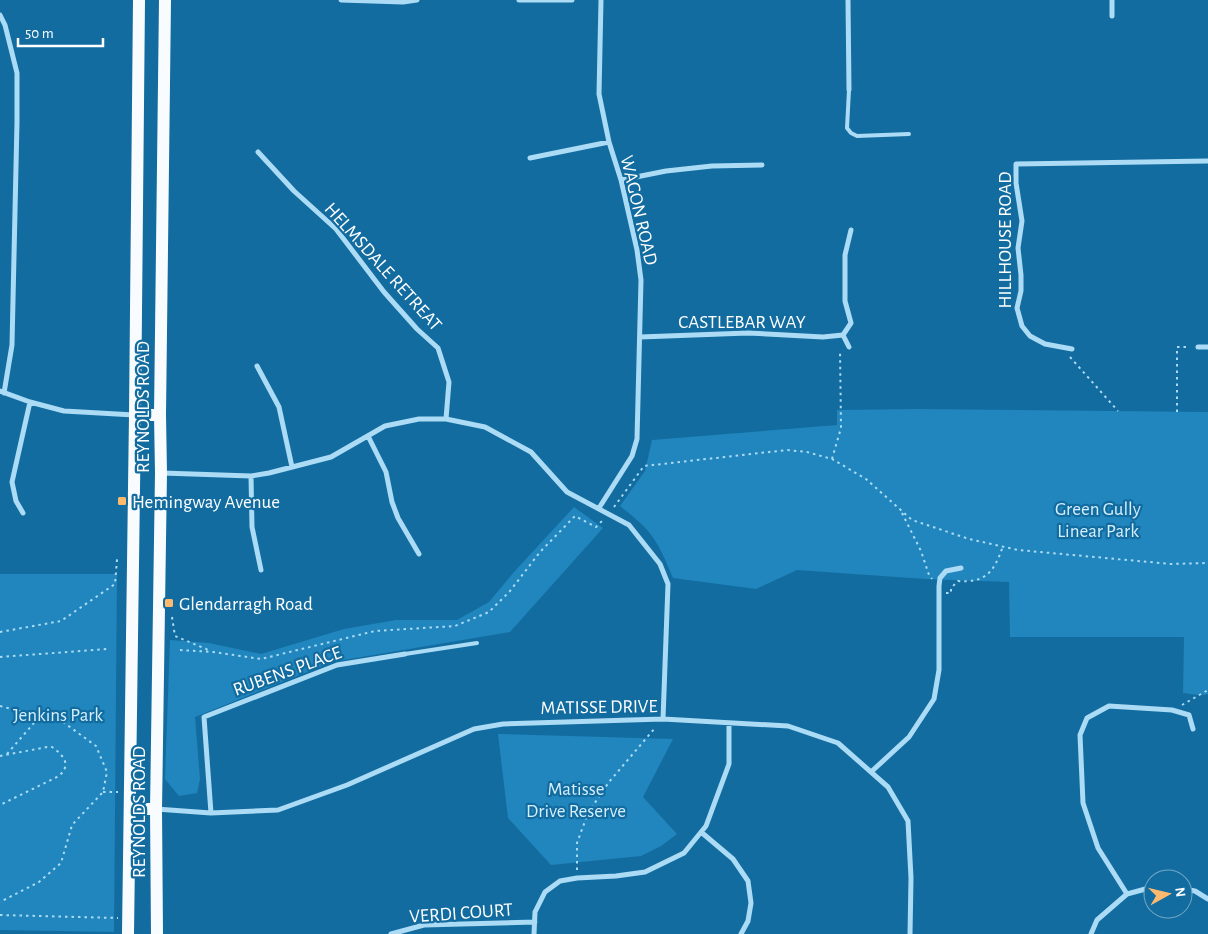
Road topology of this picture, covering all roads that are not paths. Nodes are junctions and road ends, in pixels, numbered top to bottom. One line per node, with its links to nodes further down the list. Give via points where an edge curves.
1 (139, 0): 31 (main road, REYNOLDS ROAD)
2 (164, 0): 32 (main road, REYNOLDS ROAD)
3 (342, 0): 4 (street)
4 (417, 0)
5 (519, 0): 6 (street)
6 (572, 0)
7 (601, 0): 15 (street, WAGON ROAD, via 598,94)
8 (848, 0): 13 (street)
9 (1112, 0): 11 (street)
10 (0, 15): 12 (street)
11 (1112, 16)
12 (2, 26): 29 (street, via 17,73 12,345)
13 (849, 90): 14 (lane, via 847,128 851,133 857,136)
14 (909, 134)
15 (609, 142): 17 (street); 20 (street, WAGON ROAD)
16 (258, 152): 33 (street, HELMSDALE RETREAT, via 336,229 384,292 438,348 449,382)
17 (530, 158)
18 (1208, 161): 27 (street, HILLHOUSE ROAD, via 1016,164 1022,221 1018,248 1021,291 1017,308 1022,326 1030,336 1045,344)
19 (762, 165): 20 (street, via 712,166)
20 (621, 180): 23 (street, WAGON ROAD, via 641,280)
21 (851, 230): 22 (street, via 846,256 845,301 851,323)
22 (843, 335): 23 (street, CASTLEBAR WAY, via 748,333); 24 (street)
23 (640, 337): 38 (street, WAGON ROAD, via 637,439 632,456)
24 (849, 347)
25 (1198, 347): 26 (street)
26 (1208, 347)
27 (1072, 349)
28 (257, 366): 35 (street, via 279,407)
29 (2, 392): 30 (street)
30 (30, 402): 31 (street, via 64,411); 39 (street, via 12,482 16,501)
31 (135, 415): 32 (main road); 49 (main road, REYNOLDS ROAD)
32 (160, 415): 36 (main road, REYNOLDS ROAD)
33 (446, 419): 34 (street, via 419,419 385,426); 38 (street, via 485,427 531,452 567,492)
34 (368, 436): 35 (street, via 331,457); 40 (street, via 386,472 398,518)
35 (292, 467): 37 (street)
36 (161, 473): 37 (street); 50 (main road, REYNOLDS ROAD)
37 (251, 476): 42 (street, via 252,527)
38 (599, 508): 45 (street, via 629,525 660,564 668,584)
39 (23, 513)
40 (419, 554)
41 (961, 568): 48 (street, via 946,571 940,578 939,670 934,699 909,737)
42 (260, 570)
43 (477, 643): 44 (lane, RUBENS PLACE)
44 (405, 654): 51 (street, RUBENS PLACE, via 336,665 204,717)
45 (663, 719): 46 (street, MATISSE DRIVE); 51 (street, MATISSE DRIVE, via 502,724 474,729 346,785 278,810)
46 (729, 724): 48 (street, MATISSE DRIVE, via 788,726 838,743); 52 (street, via 730,764)
47 (1193, 729): 55 (street, via 1189,715 1172,710 1109,706 1087,718 1080,735 1083,803 1098,848)
48 (871, 772): 63 (street, MATISSE DRIVE, via 888,787 908,821 912,878)
49 (130, 809): 50 (main road); 58 (main road, REYNOLDS ROAD)
50 (156, 809): 51 (street, MATISSE DRIVE); 59 (main road, REYNOLDS ROAD)
51 (210, 813)
52 (701, 832): 57 (street, via 684,853 645,872 560,881 546,892 536,912); 62 (street, via 733,859 748,881 751,903 748,921)
53 (1143, 890): 55 (street)
54 (1193, 890): 56 (street)
55 (1127, 894): 64 (street, via 1097,920)
56 (1208, 899)
57 (535, 922): 60 (street, VERDI COURT, via 424,926); 61 (street)
58 (128, 934)
59 (157, 934)
60 (391, 934)
61 (534, 934)
62 (741, 934)
63 (910, 934)
64 (1091, 934)

